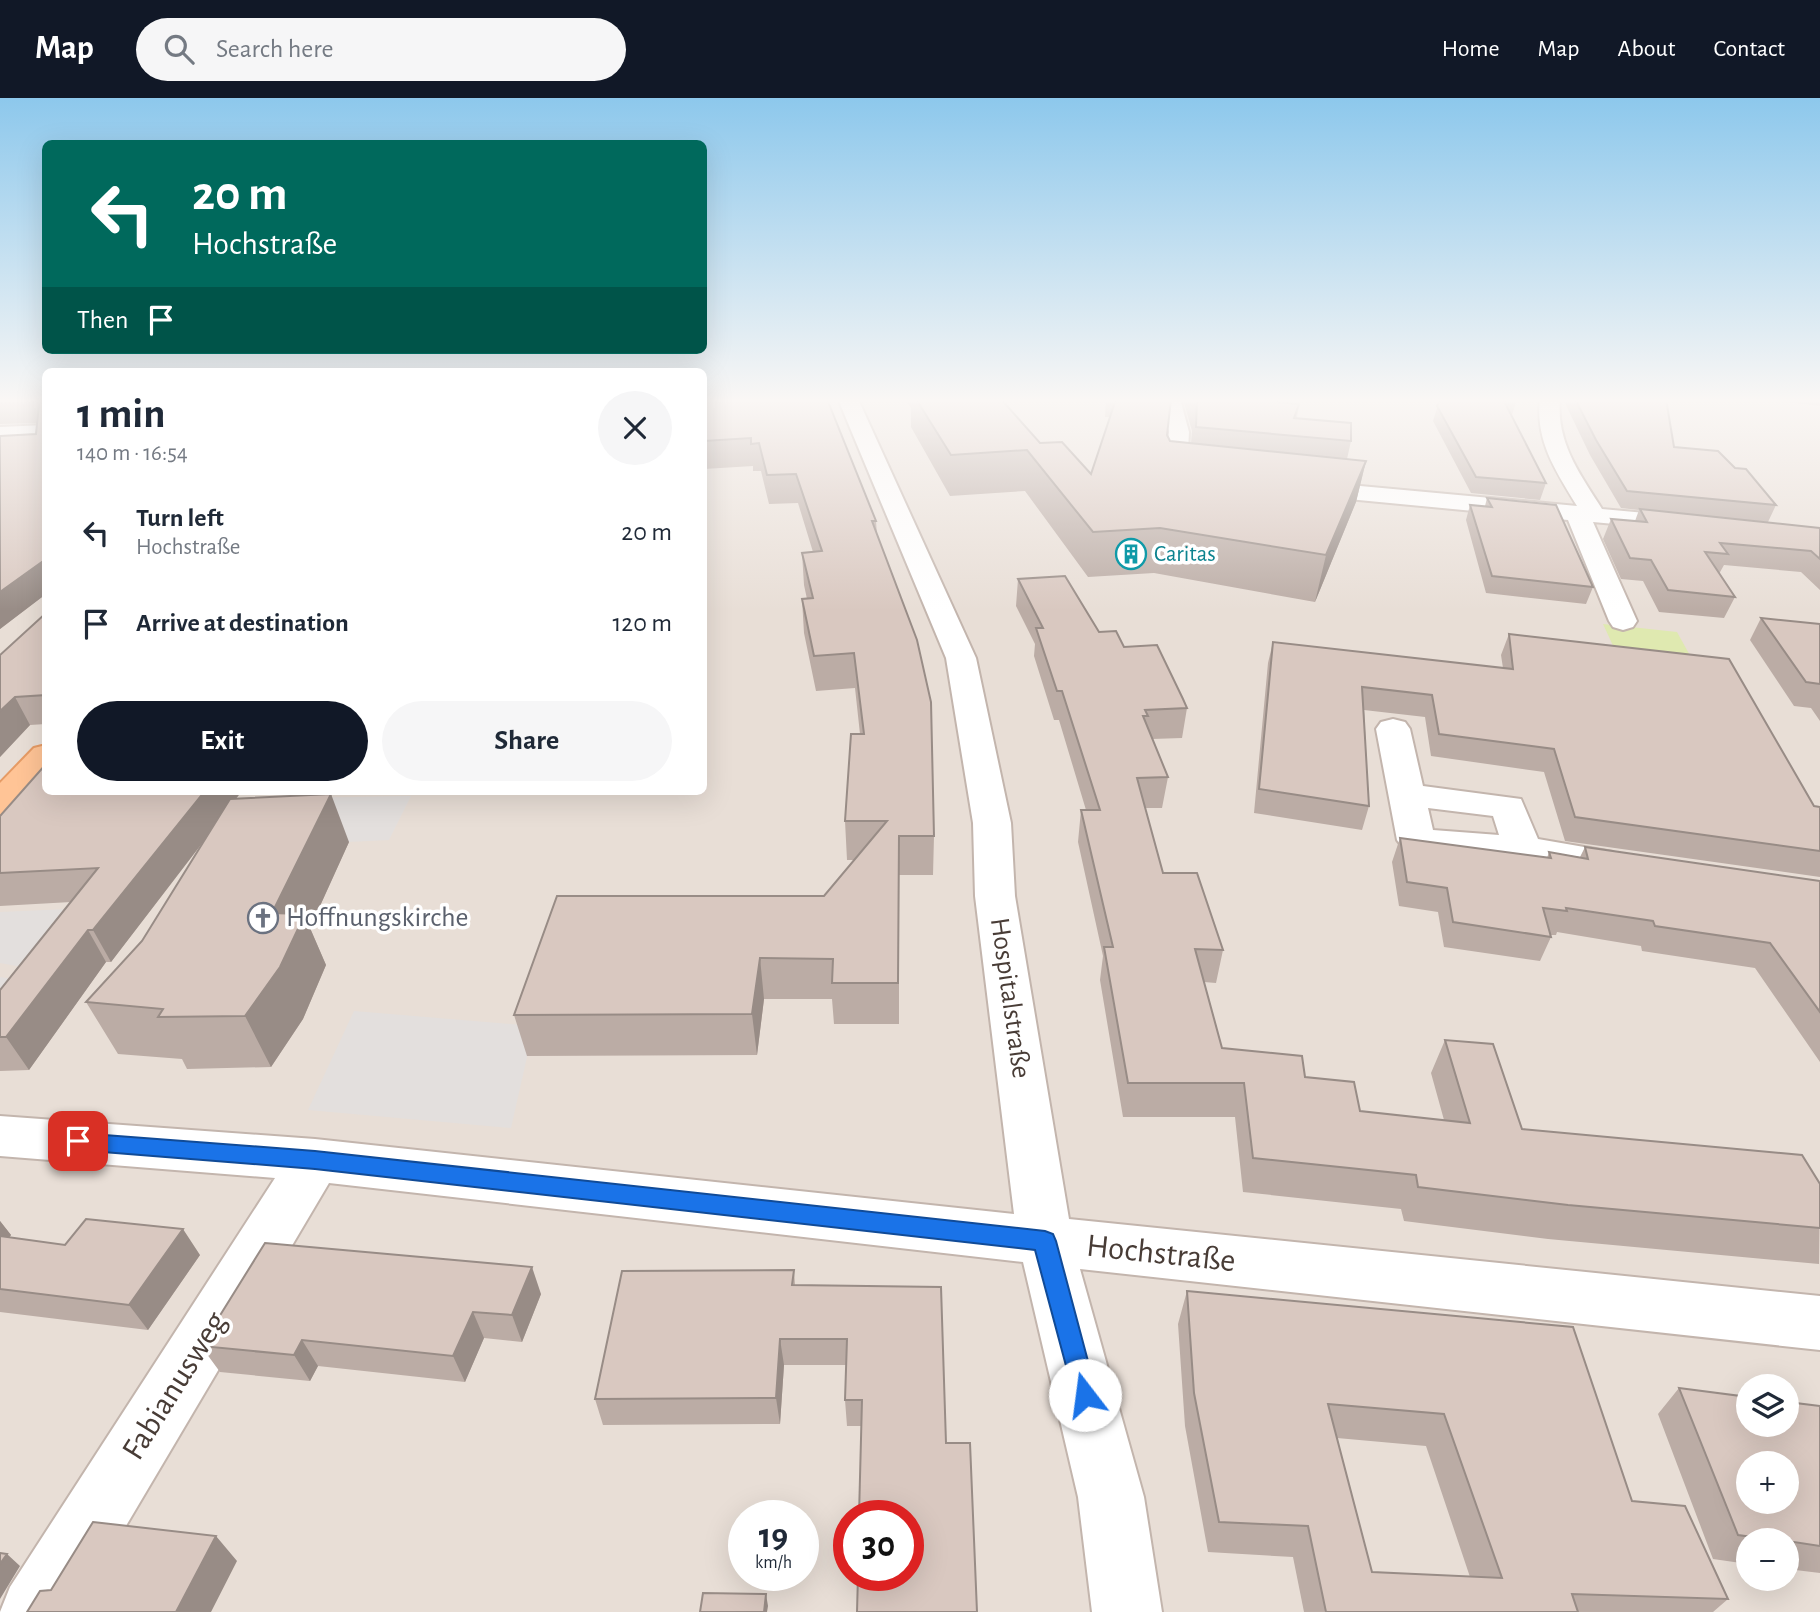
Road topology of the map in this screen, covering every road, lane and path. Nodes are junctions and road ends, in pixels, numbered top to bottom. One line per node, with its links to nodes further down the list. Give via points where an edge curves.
1 (879, 470): 15 (street, Hospitalstraße, via 961,658 992,823 995,896)
2 (1175, 470): 4 (street, via 1175,475)
3 (1564, 470): 6 (street)
4 (1216, 479)
5 (1284, 485): 6 (street)
6 (1586, 514): 7 (street); 8 (street)
7 (1714, 527)
8 (1623, 621)
9 (1393, 729): 12 (street, via 1416,840)
10 (42, 759): 11 (main road)
11 (0, 804)
12 (1630, 865)
13 (0, 1136): 14 (street, Hochstraße)
14 (315, 1160): 15 (street, Hochstraße); 17 (street, Fabianusweg)
15 (1045, 1241): 16 (street, Hochstraße); 18 (street, Hospitalstraße, via 1111,1497)
16 (1820, 1323)
17 (35, 1612)
18 (1127, 1612)

